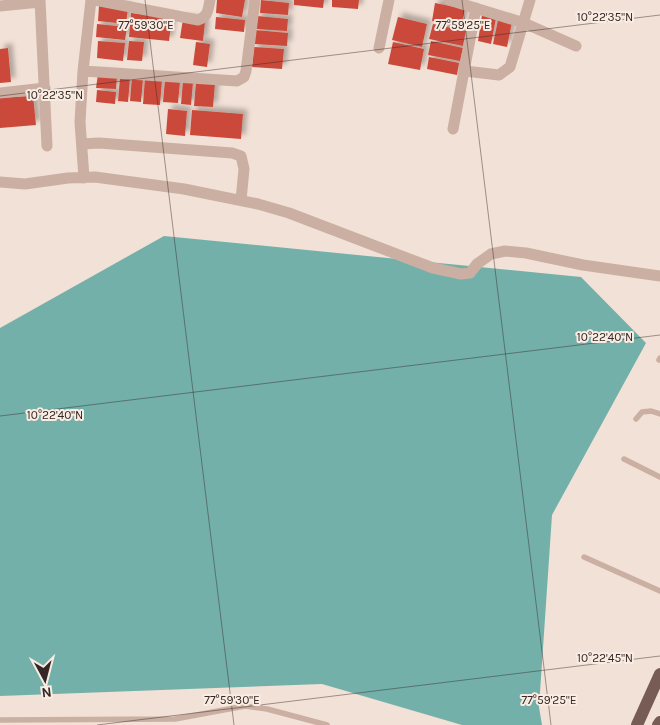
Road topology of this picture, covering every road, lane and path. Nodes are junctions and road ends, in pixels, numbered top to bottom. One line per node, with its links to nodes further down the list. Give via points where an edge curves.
1 (91, 0): 15 (street)
2 (95, 0): 3 (street, via 198,20 207,15)
3 (210, 0)
4 (254, 0): 15 (street, via 246,71 244,77 237,81)
5 (389, 0): 13 (street)
6 (449, 0): 10 (street)
7 (530, 0): 11 (street)
8 (40, 1): 9 (street); 16 (street)
9 (0, 6)
10 (476, 8): 11 (street); 14 (street)
11 (524, 23): 12 (street); 14 (street, via 510,66 499,75)
12 (576, 46)
13 (379, 48)
14 (465, 70): 18 (street)
15 (83, 71): 19 (street)
16 (44, 88): 17 (street); 20 (street)
17 (0, 93)
18 (453, 129)
19 (82, 144): 21 (street); 23 (street, via 107,143 241,156 244,169)
20 (47, 146)
21 (84, 178): 22 (street, via 25,184); 23 (street, via 184,188)
22 (0, 182)
23 (241, 200): 24 (street, via 319,223 445,272 470,273 491,254 504,251)
24 (660, 276)
25 (660, 414): 26 (lane, via 642,412)
26 (636, 419)
27 (624, 459): 28 (lane)
28 (660, 477)
29 (584, 557): 30 (lane)
30 (660, 591)
31 (660, 674): 34 (main road)
32 (0, 720): 33 (lane, via 167,719 245,706)
33 (327, 725)
34 (637, 725)

